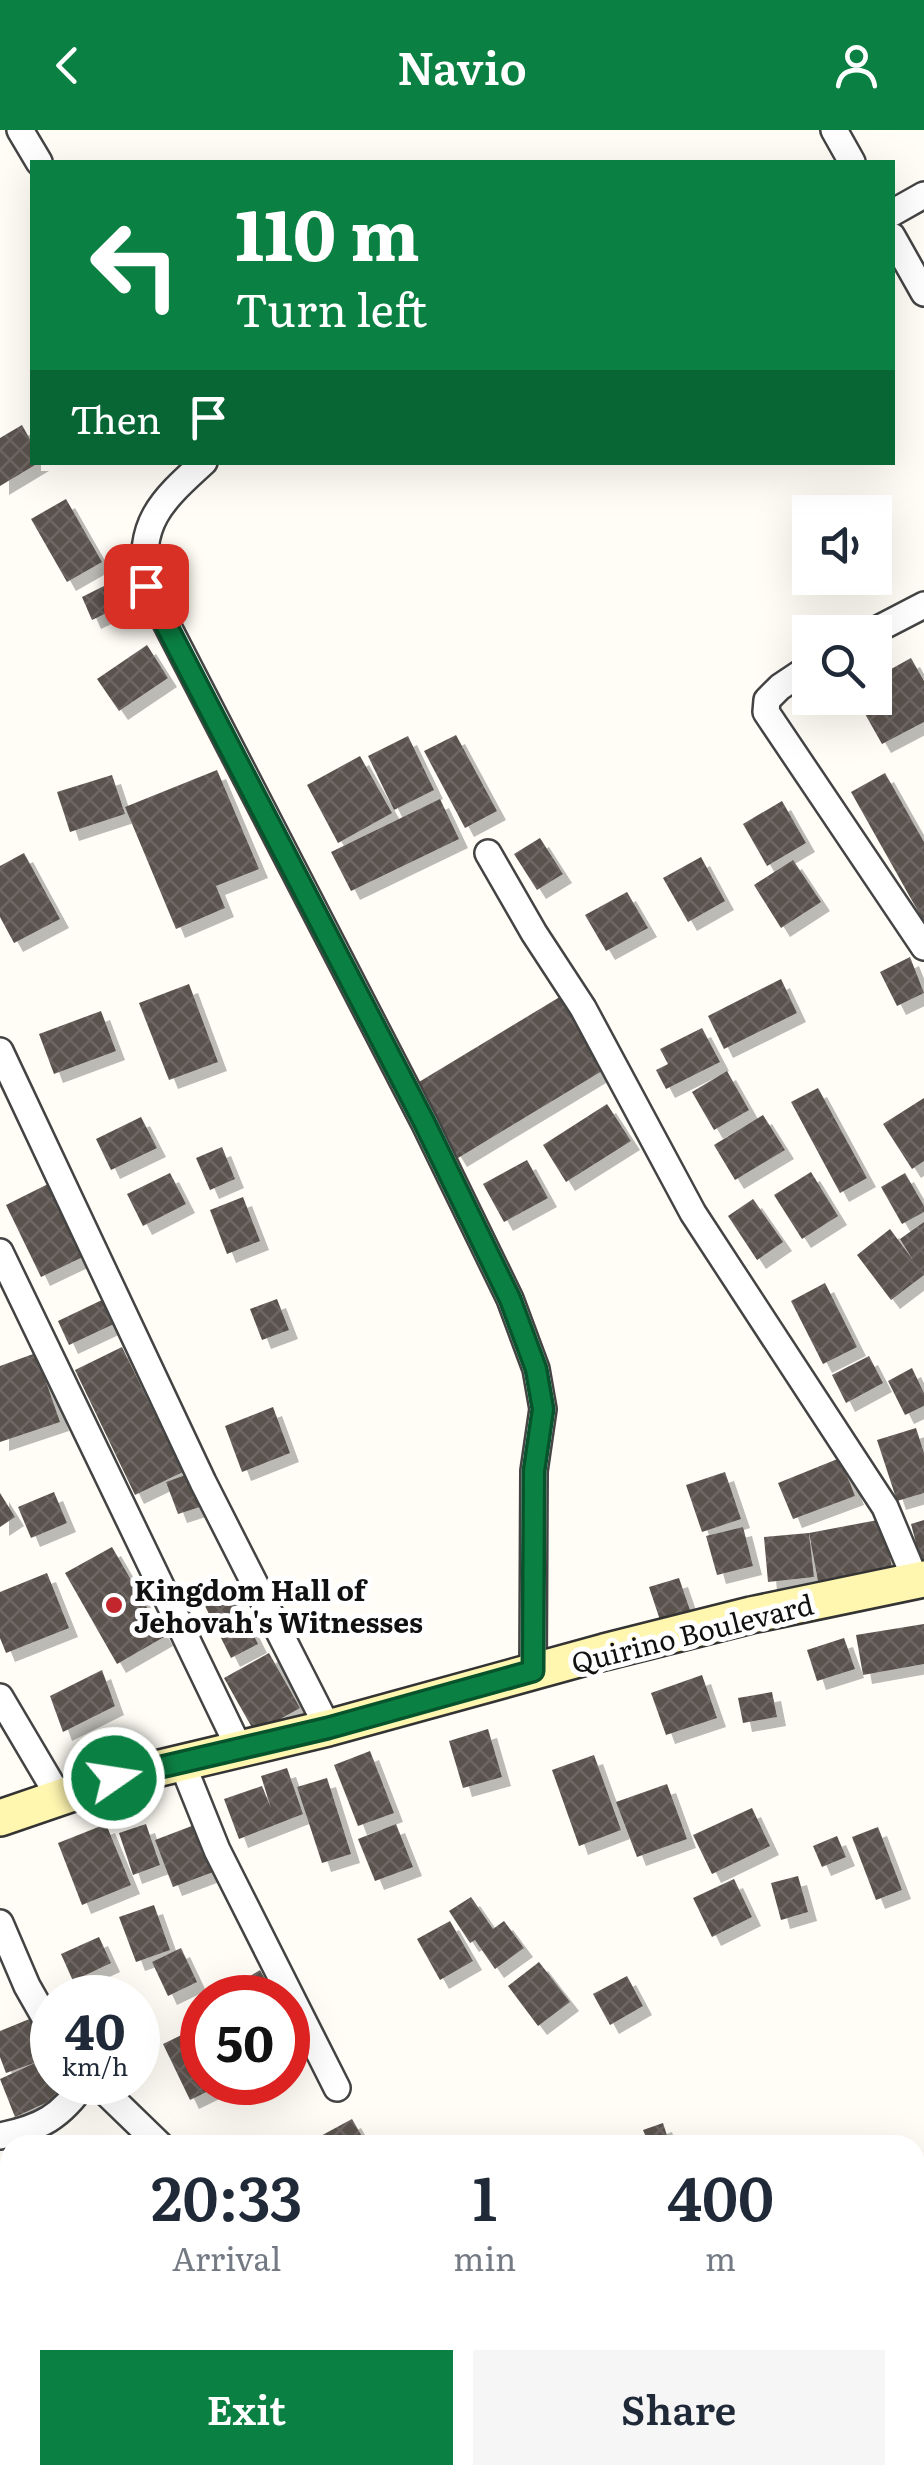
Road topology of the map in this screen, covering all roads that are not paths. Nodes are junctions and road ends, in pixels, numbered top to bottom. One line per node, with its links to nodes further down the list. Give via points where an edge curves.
1 (20, 130): 3 (street)
2 (834, 130): 4 (street)
3 (38, 160)
4 (851, 160)
5 (924, 195): 6 (street)
6 (895, 211)
7 (895, 241): 8 (street)
8 (924, 293)
9 (201, 465): 18 (street, via 163,499 149,529 142,557 146,586 424,1122 510,1299 536,1369 543,1409 534,1471)
10 (924, 605): 11 (street)
11 (892, 622)
12 (792, 678): 14 (street, via 766,700 766,712)
13 (488, 853): 17 (street, via 584,1008 694,1214 884,1506)
14 (924, 948)
15 (0, 1051): 20 (street, via 177,1429)
16 (0, 1252): 21 (street)
17 (920, 1580): 18 (main road, Quirino Boulevard, via 751,1614)
18 (533, 1671): 20 (main road, Quirino Boulevard)
19 (0, 1697): 23 (street)
20 (328, 1728): 21 (main road, Quirino Boulevard)
21 (240, 1750): 22 (main road, Quirino Boulevard)
22 (182, 1763): 23 (main road, Quirino Boulevard); 27 (street, via 217,1850)
23 (59, 1797): 24 (main road, Quirino Boulevard)
24 (0, 1818)
25 (0, 1924): 26 (street)
26 (30, 1991)
27 (337, 2088)
28 (70, 2105): 30 (street)
29 (119, 2105): 31 (street)
30 (17, 2135)
31 (150, 2135)

